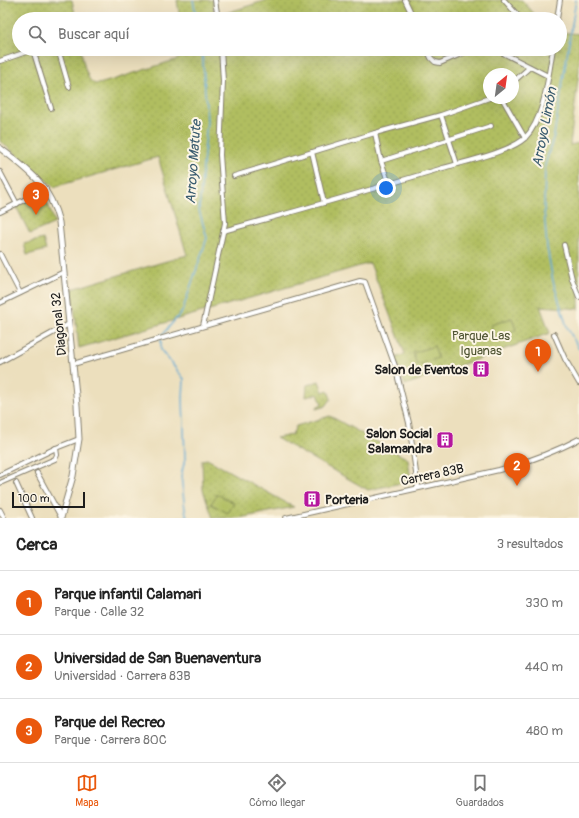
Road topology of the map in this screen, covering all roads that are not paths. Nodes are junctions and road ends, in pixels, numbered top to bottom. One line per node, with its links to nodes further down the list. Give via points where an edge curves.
1 (215, 0): 5 (street)
2 (405, 0): 6 (street)
3 (504, 0): 7 (street)
4 (560, 0): 8 (street)
5 (217, 12)
6 (411, 12)
7 (515, 12)
8 (559, 12)
9 (14, 56): 17 (street)
10 (36, 56): 24 (street)
11 (60, 56): 21 (street)
12 (221, 56): 41 (street, via 220,155 225,223)
13 (430, 56): 14 (street, via 435,62 440,63)
14 (456, 56)
15 (509, 56): 18 (street)
16 (551, 56): 19 (street)
17 (0, 61)
18 (530, 67): 19 (street); 20 (street)
19 (548, 76): 28 (street, via 535,125)
20 (519, 77)
21 (70, 87)
22 (483, 100): 25 (street)
23 (505, 104): 28 (street)
24 (51, 108)
25 (441, 115): 27 (street); 29 (street)
26 (491, 126): 29 (street)
27 (375, 133): 31 (street); 32 (street)
28 (524, 138): 33 (street, via 500,151)
29 (449, 139): 32 (street); 33 (street)
30 (0, 148): 37 (street, Diagonal 32)
31 (312, 152): 35 (street); 38 (street)
32 (381, 161): 36 (street)
33 (457, 164): 36 (street)
34 (0, 172): 39 (street)
35 (234, 176)
36 (389, 184): 38 (street)
37 (46, 189): 39 (street); 44 (street, Diagonal 32, via 59,222)
38 (324, 203): 41 (street)
39 (17, 204): 40 (street)
40 (0, 212)
41 (223, 231): 49 (street)
42 (564, 246): 46 (street)
43 (0, 254): 45 (street)
44 (64, 272): 45 (street); 48 (street, Diagonal 32)
45 (20, 293): 47 (street)
46 (579, 297)
47 (0, 303)
48 (69, 324): 51 (street); 52 (street, Diagonal 32)
49 (203, 326): 52 (street); 61 (street, via 360,281 365,282 395,366 409,423)
50 (554, 334): 53 (street)
51 (0, 362)
52 (73, 364): 54 (street, Diagonal 32)
53 (579, 383)
54 (79, 439): 56 (street); 63 (street, Diagonal 32, via 73,476)
55 (579, 439): 61 (street, Carrera 83B, via 555,451 499,470)
56 (56, 448): 58 (street); 59 (street, via 55,459)
57 (37, 472): 63 (street)
58 (0, 475)
59 (0, 483)
60 (16, 483): 65 (street)
61 (418, 487): 66 (street, Carrera 83B)
62 (0, 510): 64 (street)
63 (61, 517)
64 (4, 518)
65 (32, 518)
66 (286, 518)

